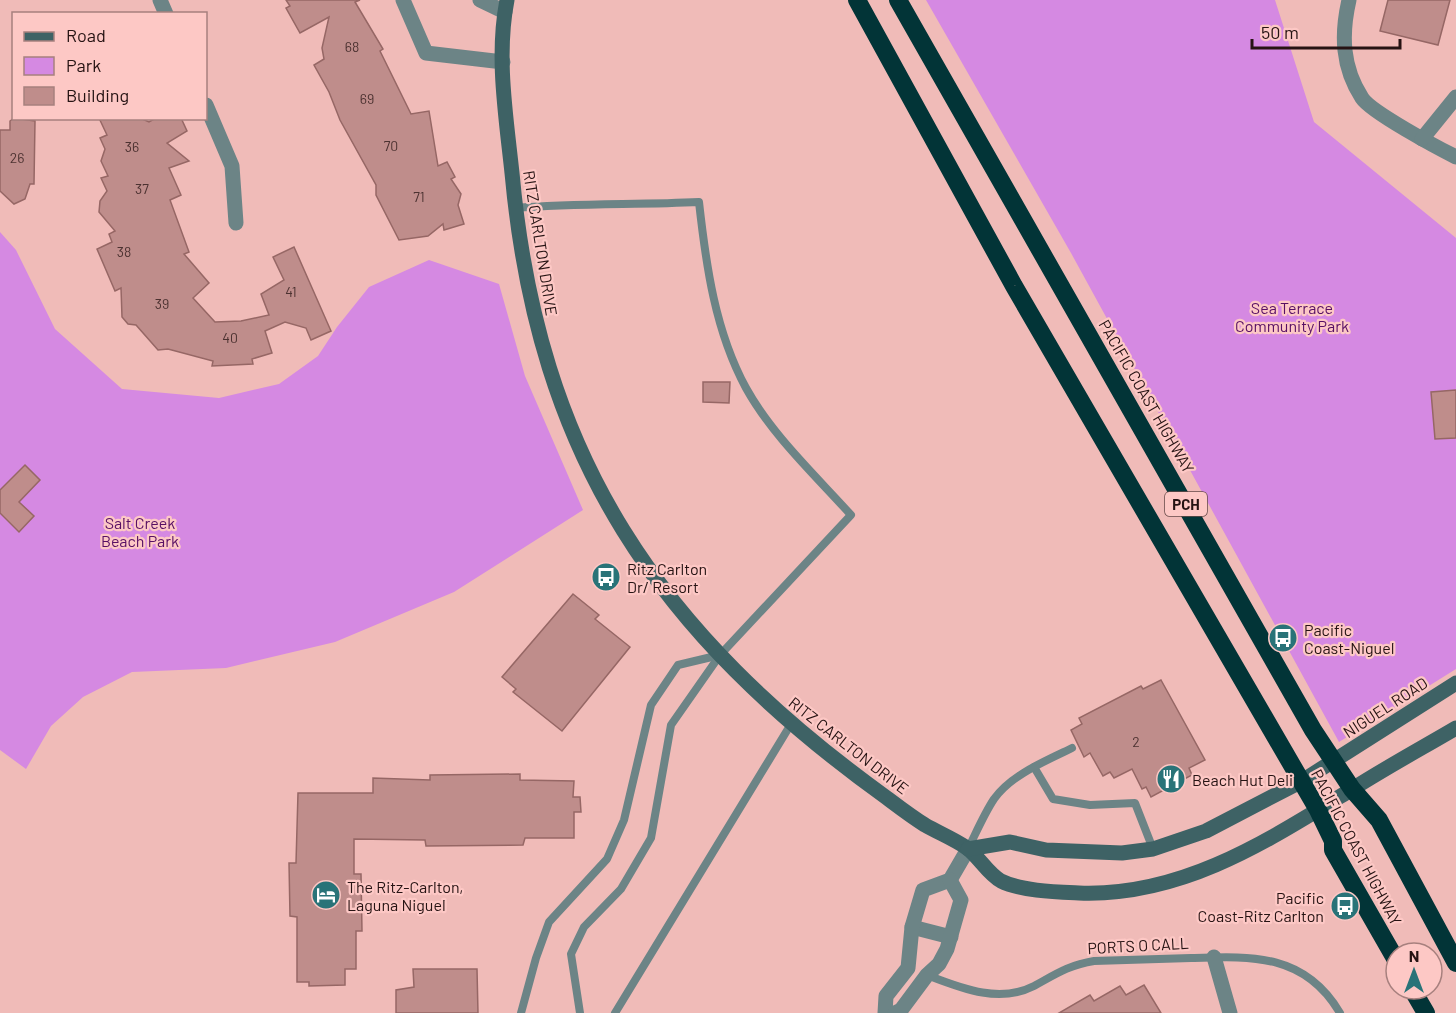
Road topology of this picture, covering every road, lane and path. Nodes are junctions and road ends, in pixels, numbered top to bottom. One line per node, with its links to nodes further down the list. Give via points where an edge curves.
1 (403, 0): 7 (street, via 426,53)
2 (480, 0): 6 (street)
3 (857, 0): 21 (highway, PACIFIC COAST HIGHWAY / PCH, via 1014,286)
4 (898, 0): 19 (highway, PACIFIC COAST HIGHWAY / PCH)
5 (1349, 0): 10 (street, via 1343,26 1344,58 1363,100)
6 (506, 6): 7 (street, RITZ CARLTON DRIVE)
7 (503, 62): 12 (street, RITZ CARLTON DRIVE)
8 (1456, 97): 10 (street)
9 (207, 107): 13 (street, via 232,166)
10 (1422, 139): 11 (street)
11 (1456, 157)
12 (515, 208): 14 (street, RITZ CARLTON DRIVE, via 537,332 586,465 602,498 664,593); 14 (lane, via 699,202 707,268 720,324 745,387 789,445 851,515)
13 (236, 223)
14 (720, 655): 16 (street, RITZ CARLTON DRIVE); 35 (lane, via 678,665 651,705 624,820 607,859 549,922); 36 (lane, via 671,725 651,838 621,889 584,927 571,954)
15 (1456, 683): 19 (street, NIGUEL ROAD)
16 (791, 724): 24 (street, RITZ CARLTON DRIVE, via 920,822); 37 (lane)
17 (1456, 728): 22 (street)
18 (1072, 748): 20 (lane)
19 (1334, 762): 21 (street, NIGUEL ROAD); 22 (highway, PACIFIC COAST HIGHWAY / PCH)
20 (1034, 767): 24 (lane, via 994,799); 25 (lane, via 1053,799 1090,805 1135,803)
21 (1302, 781): 23 (highway, PACIFIC COAST HIGHWAY / PCH); 25 (street, via 1206,831)
22 (1352, 789): 23 (street, RITZ CARLTON DRIVE); 29 (highway, PACIFIC COAST HIGHWAY / PCH, via 1379,820)
23 (1318, 810): 24 (street, RITZ CARLTON DRIVE, via 1236,857 1181,880 1152,887 1084,894 1042,891 1000,880); 30 (highway, PACIFIC COAST HIGHWAY / PCH, via 1333,841 1333,850)
24 (968, 849): 25 (street, via 1010,842 1085,854); 26 (street)
25 (1153, 849)
26 (950, 880): 27 (street, via 923,890); 28 (street, via 961,900)
27 (912, 927): 28 (street); 33 (street)
28 (951, 937): 34 (street, via 939,964)
29 (1450, 938): 32 (highway, PACIFIC COAST HIGHWAY / PCH)
30 (1385, 941)
31 (1214, 957): 34 (lane, PORTS O CALL, via 1072,964 1032,987 1002,995 967,990); 40 (street); 41 (lane, PORTS O CALL, via 1272,960 1298,970 1317,984)
32 (1456, 963)
33 (908, 968): 34 (street); 38 (street, via 886,996)
34 (927, 975): 39 (street)
35 (521, 1013)
36 (580, 1013)
37 (615, 1013)
38 (885, 1013)
39 (895, 1013)
40 (1230, 1013)
41 (1340, 1013)

